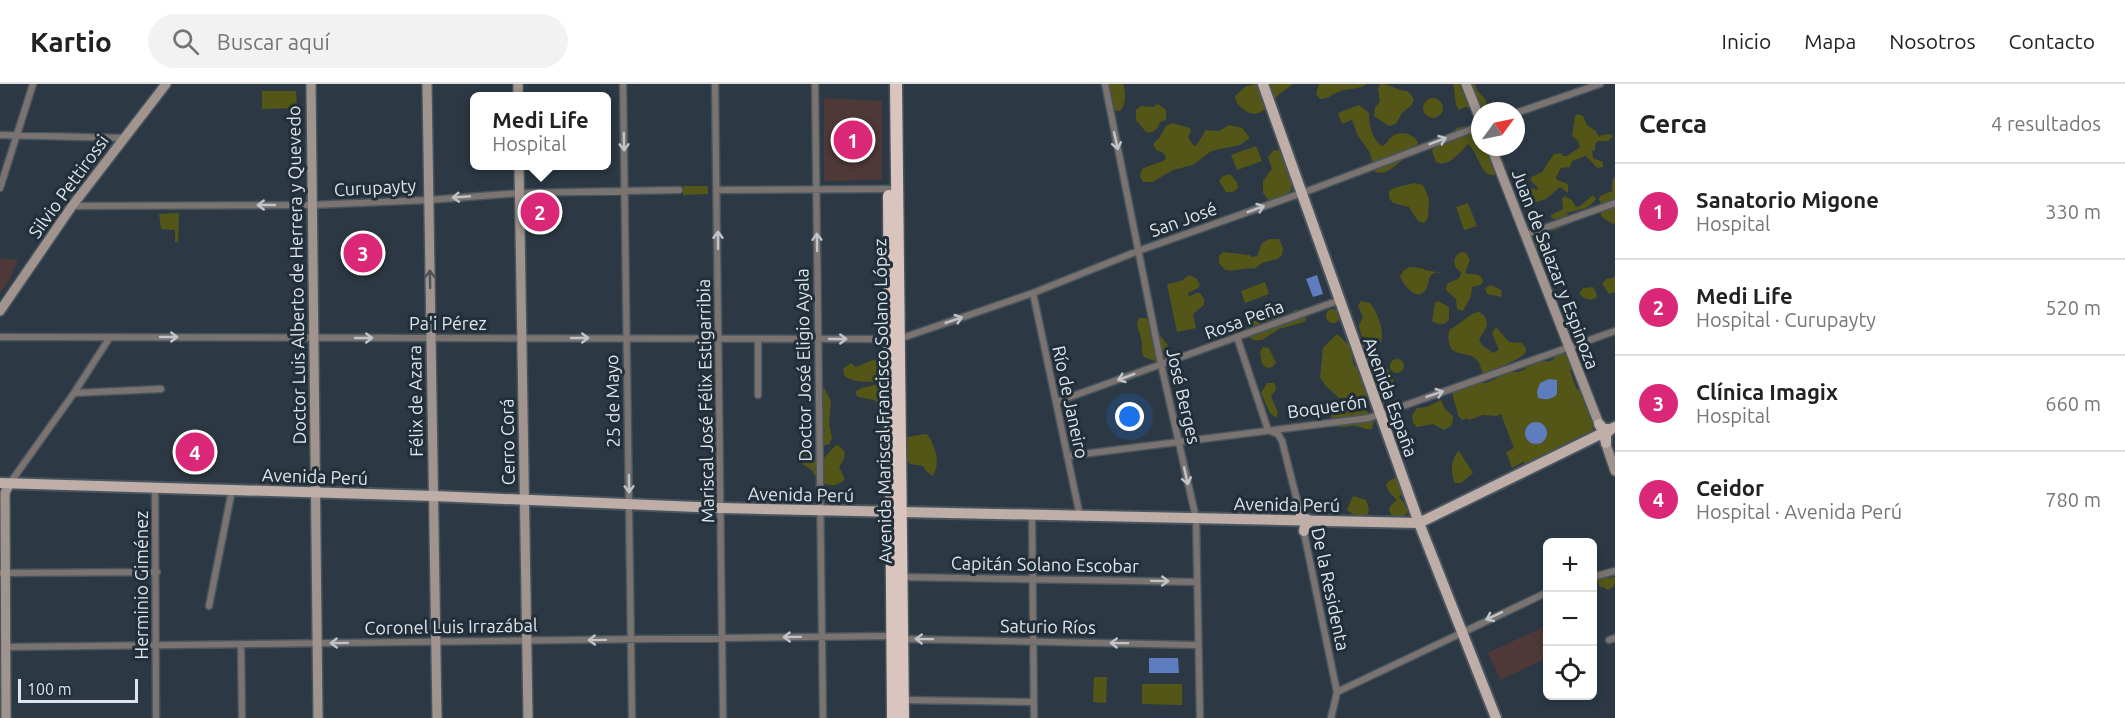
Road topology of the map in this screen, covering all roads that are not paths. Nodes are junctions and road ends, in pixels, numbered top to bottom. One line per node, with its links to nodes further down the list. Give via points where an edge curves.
1 (33, 84): 18 (street)
2 (166, 84): 19 (street, Silvio Pettirossi)
3 (310, 84): 32 (street, Doctor Luis Alberto de Herrera y Quevedo)
4 (427, 84): 30 (street, Félix de Azara)
5 (623, 84): 25 (street, 25 de Mayo, one-way to 25)
6 (715, 84): 27 (street, Mariscal José Félix Estigarribia)
7 (815, 84): 23 (street, Doctor José Eligio Ayala)
8 (888, 84): 24 (highway, Avenida Mariscal Francisco Solano López)
9 (895, 84): 50 (highway, Avenida Mariscal Francisco Solano López)
10 (1105, 84): 35 (street, José Berges, one-way to 35)
11 (1263, 84): 29 (main road, Avenida España)
12 (1466, 84): 14 (street)
13 (1600, 84): 15 (street)
14 (1473, 102)
15 (1525, 110)
16 (1471, 129): 29 (street, San José, one-way to 16)
17 (0, 135): 18 (street)
18 (17, 136): 19 (street); 22 (street)
19 (124, 138): 33 (street, Silvio Pettirossi)
20 (1494, 156): 34 (street, Juan de Salazar y Espinoza)
21 (519, 170): 28 (street, Cerro Corá)
22 (0, 188)
23 (816, 189): 24 (street); 27 (street); 49 (street, Doctor José Eligio Ayala, one-way to 23)
24 (889, 189): 50 (highway, Avenida Mariscal Francisco Solano López)
25 (625, 190): 26 (street, Curupayty); 28 (street, Curupayty); 46 (street, 25 de Mayo)
26 (679, 190)
27 (717, 190): 47 (street, Mariscal José Félix Estigarribia, one-way to 27)
28 (520, 193): 30 (street, Curupayty, one-way to 30); 45 (street, Cerro Corá)
29 (1301, 193): 35 (street, San José, one-way to 29); 37 (main road, Avenida España)
30 (429, 200): 32 (street, Curupayty); 44 (street, Félix de Azara, one-way to 30)
31 (1615, 203): 34 (street)
32 (312, 205): 33 (street, Curupayty, one-way to 33); 43 (street, Doctor Luis Alberto de Herrera y Quevedo)
33 (72, 206): 38 (street, Silvio Pettirossi)
34 (1525, 235): 51 (street, Juan de Salazar y Espinoza)
35 (1138, 251): 36 (street, San José); 52 (street, José Berges)
36 (1033, 293): 50 (street, San José, one-way to 36); 56 (street, Río de Janeiro)
37 (1340, 300): 42 (street, Rosa Peña); 57 (main road, Avenida España)
38 (0, 311)
39 (1615, 331): 51 (street, Boquerón)
40 (0, 337): 41 (street, Pa'i Pérez)
41 (110, 337): 43 (street, Pa'i Pérez, one-way to 43); 54 (street)
42 (1237, 337): 52 (street, Rosa Peña); 59 (street)
43 (315, 338): 44 (street, Pa'i Pérez, one-way to 44); 68 (street, Doctor Luis Alberto de Herrera y Quevedo)
44 (431, 338): 45 (street, Pa'i Pérez); 69 (street, Félix de Azara)
45 (521, 338): 46 (street, Pa'i Pérez, one-way to 46); 70 (street, Cerro Corá)
46 (627, 338): 47 (street, Pa'i Pérez); 71 (street, 25 de Mayo, one-way to 71)
47 (718, 339): 48 (street, Pa'i Pérez); 72 (street, Mariscal José Félix Estigarribia)
48 (758, 339): 49 (street, Pa'i Pérez); 55 (street)
49 (818, 339): 50 (street, Pa'i Pérez, one-way to 50); 73 (street, Doctor José Eligio Ayala)
50 (895, 339): 74 (highway, Avenida Mariscal Francisco Solano López); 74 (highway, Avenida Mariscal Francisco Solano López, via 891,426)
51 (1569, 347): 57 (street, Boquerón, one-way to 51); 60 (street, Juan de Salazar y Espinoza)
52 (1161, 364): 56 (street, Rosa Peña, one-way to 56); 62 (street, José Berges)
53 (161, 389): 54 (street)
54 (74, 393): 65 (street)
55 (758, 395)
56 (1056, 402): 63 (street, Río de Janeiro)
57 (1381, 415): 58 (street, Boquerón); 79 (main road, Avenida España)
58 (1288, 427): 59 (street, Boquerón); 61 (street, via 1282,430)
59 (1268, 430): 61 (street); 62 (street, Boquerón)
60 (1605, 432): 64 (street, Juan de Salazar y Espinoza); 79 (main road, Avenida Perú)
61 (1281, 437): 78 (street, De la Residenta)
62 (1179, 441): 63 (street, Boquerón); 77 (street, José Berges, one-way to 77)
63 (1067, 456): 76 (street, Río de Janeiro)
64 (1615, 471)
65 (5, 483): 66 (main road, Avenida Perú); 82 (street)
66 (156, 488): 67 (main road, Avenida Perú); 81 (street, Herminio Giménez)
67 (231, 490): 68 (main road, Avenida Perú); 88 (street)
68 (316, 493): 69 (main road, Avenida Perú); 97 (street, Doctor Luis Alberto de Herrera y Quevedo)
69 (434, 496): 70 (main road, Avenida Perú); 96 (street, Félix de Azara)
70 (525, 501): 71 (main road, Avenida Perú); 94 (street, Cerro Corá)
71 (629, 505): 72 (main road, Avenida Perú); 93 (street, 25 de Mayo)
72 (721, 508): 73 (main road, Avenida Perú); 91 (street, Mariscal José Félix Estigarribia)
73 (820, 511): 74 (main road, Avenida Perú); 90 (street, Doctor José Eligio Ayala)
74 (896, 512): 75 (main road, Avenida Perú); 83 (highway)
75 (1032, 515): 76 (main road, Avenida Perú); 85 (street)
76 (1080, 516): 77 (main road, Avenida Perú)
77 (1196, 518): 78 (main road, Avenida Perú); 86 (street, José Berges)
78 (1304, 521): 79 (main road, Avenida Perú); 102 (street, De la Residenta)
79 (1420, 525): 89 (main road, Avenida España)
80 (1615, 571): 84 (street)
81 (157, 572): 82 (street); 99 (street, Herminio Giménez)
82 (2, 573): 101 (street)
83 (897, 577): 85 (street, Capitán Solano Escobar); 92 (highway, Avenida Mariscal Francisco Solano López); 92 (highway, Avenida Mariscal Francisco Solano López, via 897,604 902,621)
84 (1597, 577)
85 (1032, 579): 86 (street, Capitán Solano Escobar, one-way to 86); 95 (street)
86 (1197, 582): 100 (street, José Berges)
87 (1546, 592): 89 (street, one-way to 89)
88 (209, 606)
89 (1461, 630): 102 (street); 119 (main road, Avenida España)
90 (822, 637): 91 (street, Coronel Luis Irrazábal, one-way to 91); 92 (street, Coronel Luis Irrazábal); 113 (street, Doctor José Eligio Ayala)
91 (722, 638): 93 (street, Coronel Luis Irrazábal); 112 (street, Mariscal José Félix Estigarribia)
92 (897, 638): 95 (street, Saturio Ríos, one-way to 92); 103 (highway, Avenida Mariscal Francisco Solano López); 114 (highway, Avenida Mariscal Francisco Solano López); 115 (highway)
93 (631, 639): 94 (street, Coronel Luis Irrazábal, one-way to 94); 111 (street, 25 de Mayo)
94 (527, 640): 96 (street, Coronel Luis Irrazábal); 110 (street, Cerro Corá)
95 (1033, 641): 100 (street, Saturio Ríos, one-way to 95); 104 (street)
96 (435, 642): 97 (street, Coronel Luis Irrazábal, one-way to 97); 109 (street, Félix de Azara)
97 (317, 643): 98 (street, Coronel Luis Irrazábal); 108 (street, Doctor Luis Alberto de Herrera y Quevedo)
98 (241, 644): 99 (street, Coronel Luis Irrazábal); 107 (street)
99 (156, 645): 101 (street, Coronel Luis Irrazábal); 106 (street, Herminio Giménez)
100 (1198, 645): 117 (street, José Berges)
101 (5, 646): 105 (street)
102 (1337, 692): 118 (street, De la Residenta)
103 (903, 700): 104 (street); 115 (highway, Avenida Mariscal Francisco Solano López)
104 (1034, 702): 116 (street)
105 (6, 718)
106 (156, 718)
107 (242, 718)
108 (318, 718)
109 (437, 718)
110 (528, 718)
111 (632, 718)
112 (723, 718)
113 (823, 718)
114 (893, 718)
115 (901, 718)
116 (1034, 718)
117 (1200, 718)
118 (1330, 718)
119 (1496, 718)

